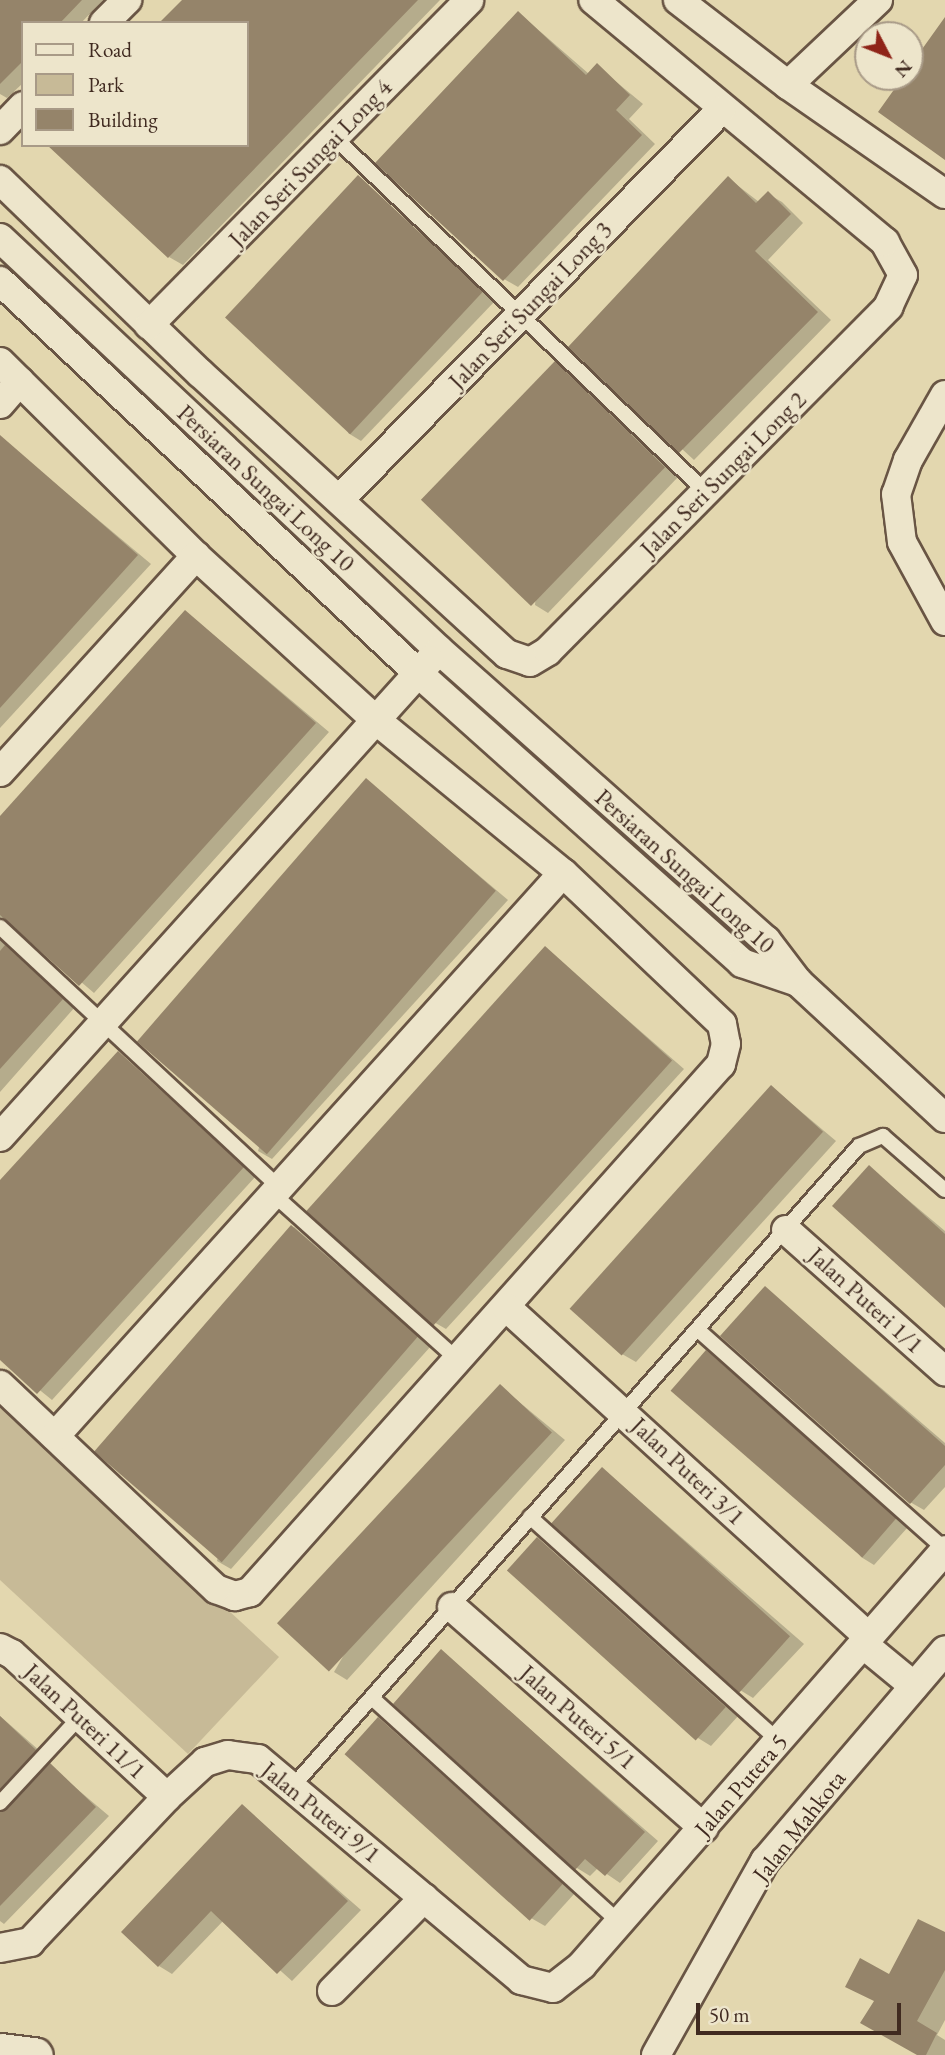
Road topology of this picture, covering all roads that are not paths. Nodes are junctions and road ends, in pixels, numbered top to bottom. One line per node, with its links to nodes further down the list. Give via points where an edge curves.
1 (127, 0): 6 (street)
2 (469, 0): 11 (street, Jalan Seri Sungai Long 4)
3 (593, 0): 9 (street)
4 (878, 0): 7 (street)
5 (685, 2): 7 (street)
6 (106, 21)
7 (788, 85): 13 (street)
8 (21, 108): 10 (street)
9 (721, 110): 16 (street, Jalan Seri Sungai Long 3); 22 (street, Jalan Seri Sungai Long 2, via 885,242 903,275 888,307)
10 (0, 130)
11 (334, 137): 16 (lane); 17 (street, Jalan Seri Sungai Long 4)
12 (0, 180): 17 (street)
13 (943, 191)
14 (0, 238): 26 (street, Persiaran Sungai Long 10)
15 (0, 281): 27 (street, Persiaran Sungai Long 10)
16 (520, 315): 22 (lane); 23 (street, Jalan Seri Sungai Long 3)
17 (149, 325): 23 (street)
18 (0, 362): 19 (street)
19 (20, 381): 21 (street); 24 (street)
20 (945, 395): 25 (street, via 908,460 896,494 902,542)
21 (0, 404)
22 (706, 492): 23 (street, Jalan Seri Sungai Long 2, via 548,651 530,662 507,654)
23 (339, 500)
24 (196, 556): 28 (street); 29 (street)
25 (945, 621)
26 (439, 650): 27 (street); 32 (street, Persiaran Sungai Long 10, via 765,940)
27 (418, 673): 28 (street); 32 (street, Persiaran Sungai Long 10, via 742,963)
28 (377, 721): 30 (street); 33 (street)
29 (0, 772)
30 (563, 873): 36 (street); 39 (street, via 722,1024 726,1044 721,1064)
31 (0, 927): 33 (lane)
32 (798, 982): 34 (street)
33 (103, 1024): 35 (street); 36 (lane)
34 (945, 1118)
35 (0, 1137)
36 (276, 1190): 41 (lane); 45 (street)
37 (945, 1190): 38 (lane, via 883,1136 872,1137)
38 (786, 1230): 40 (lane); 42 (street, Jalan Puteri 1/1)
39 (506, 1307): 41 (street); 44 (street, Jalan Puteri 3/1)
40 (698, 1330): 44 (lane); 47 (lane)
41 (458, 1360): 45 (street, via 250,1592 235,1596 216,1589)
42 (945, 1371)
43 (0, 1385): 45 (street)
44 (625, 1413): 46 (lane); 49 (street, Jalan Puteri 3/1)
45 (55, 1436)
46 (530, 1517): 48 (lane); 55 (lane)
47 (945, 1550): 49 (street, Jalan Putera 5)
48 (452, 1607): 53 (lane); 59 (street, Jalan Puteri 5/1)
49 (869, 1638): 52 (street, Jalan Puteri 3/1); 55 (street, Jalan Putera 5)
50 (0, 1648): 54 (street, Jalan Puteri 11/1)
51 (945, 1650): 52 (street, Jalan Mahkota)
52 (919, 1680): 67 (street, Jalan Mahkota, via 765,1861)
53 (372, 1698): 56 (lane); 61 (lane)
54 (80, 1717): 57 (street, Jalan Puteri 11/1); 58 (lane)
55 (779, 1741): 59 (street, Jalan Putera 5)
56 (293, 1785): 57 (street, Jalan Puteri 9/1, via 258,1759 228,1755 205,1762); 60 (street, Jalan Puteri 9/1)
57 (167, 1797): 62 (street, Jalan Puteri 9/1, via 30,1942)
58 (0, 1803)
59 (704, 1828): 61 (street, Jalan Putera 5)
60 (424, 1898): 63 (street, Jalan Puteri 9/1); 64 (street)
61 (620, 1923): 63 (street, Jalan Putera 5, via 582,1965 553,1988)
62 (0, 1948)
63 (521, 1980)
64 (331, 1990)
65 (0, 2051): 66 (street)
66 (35, 2055)
67 (656, 2055)

